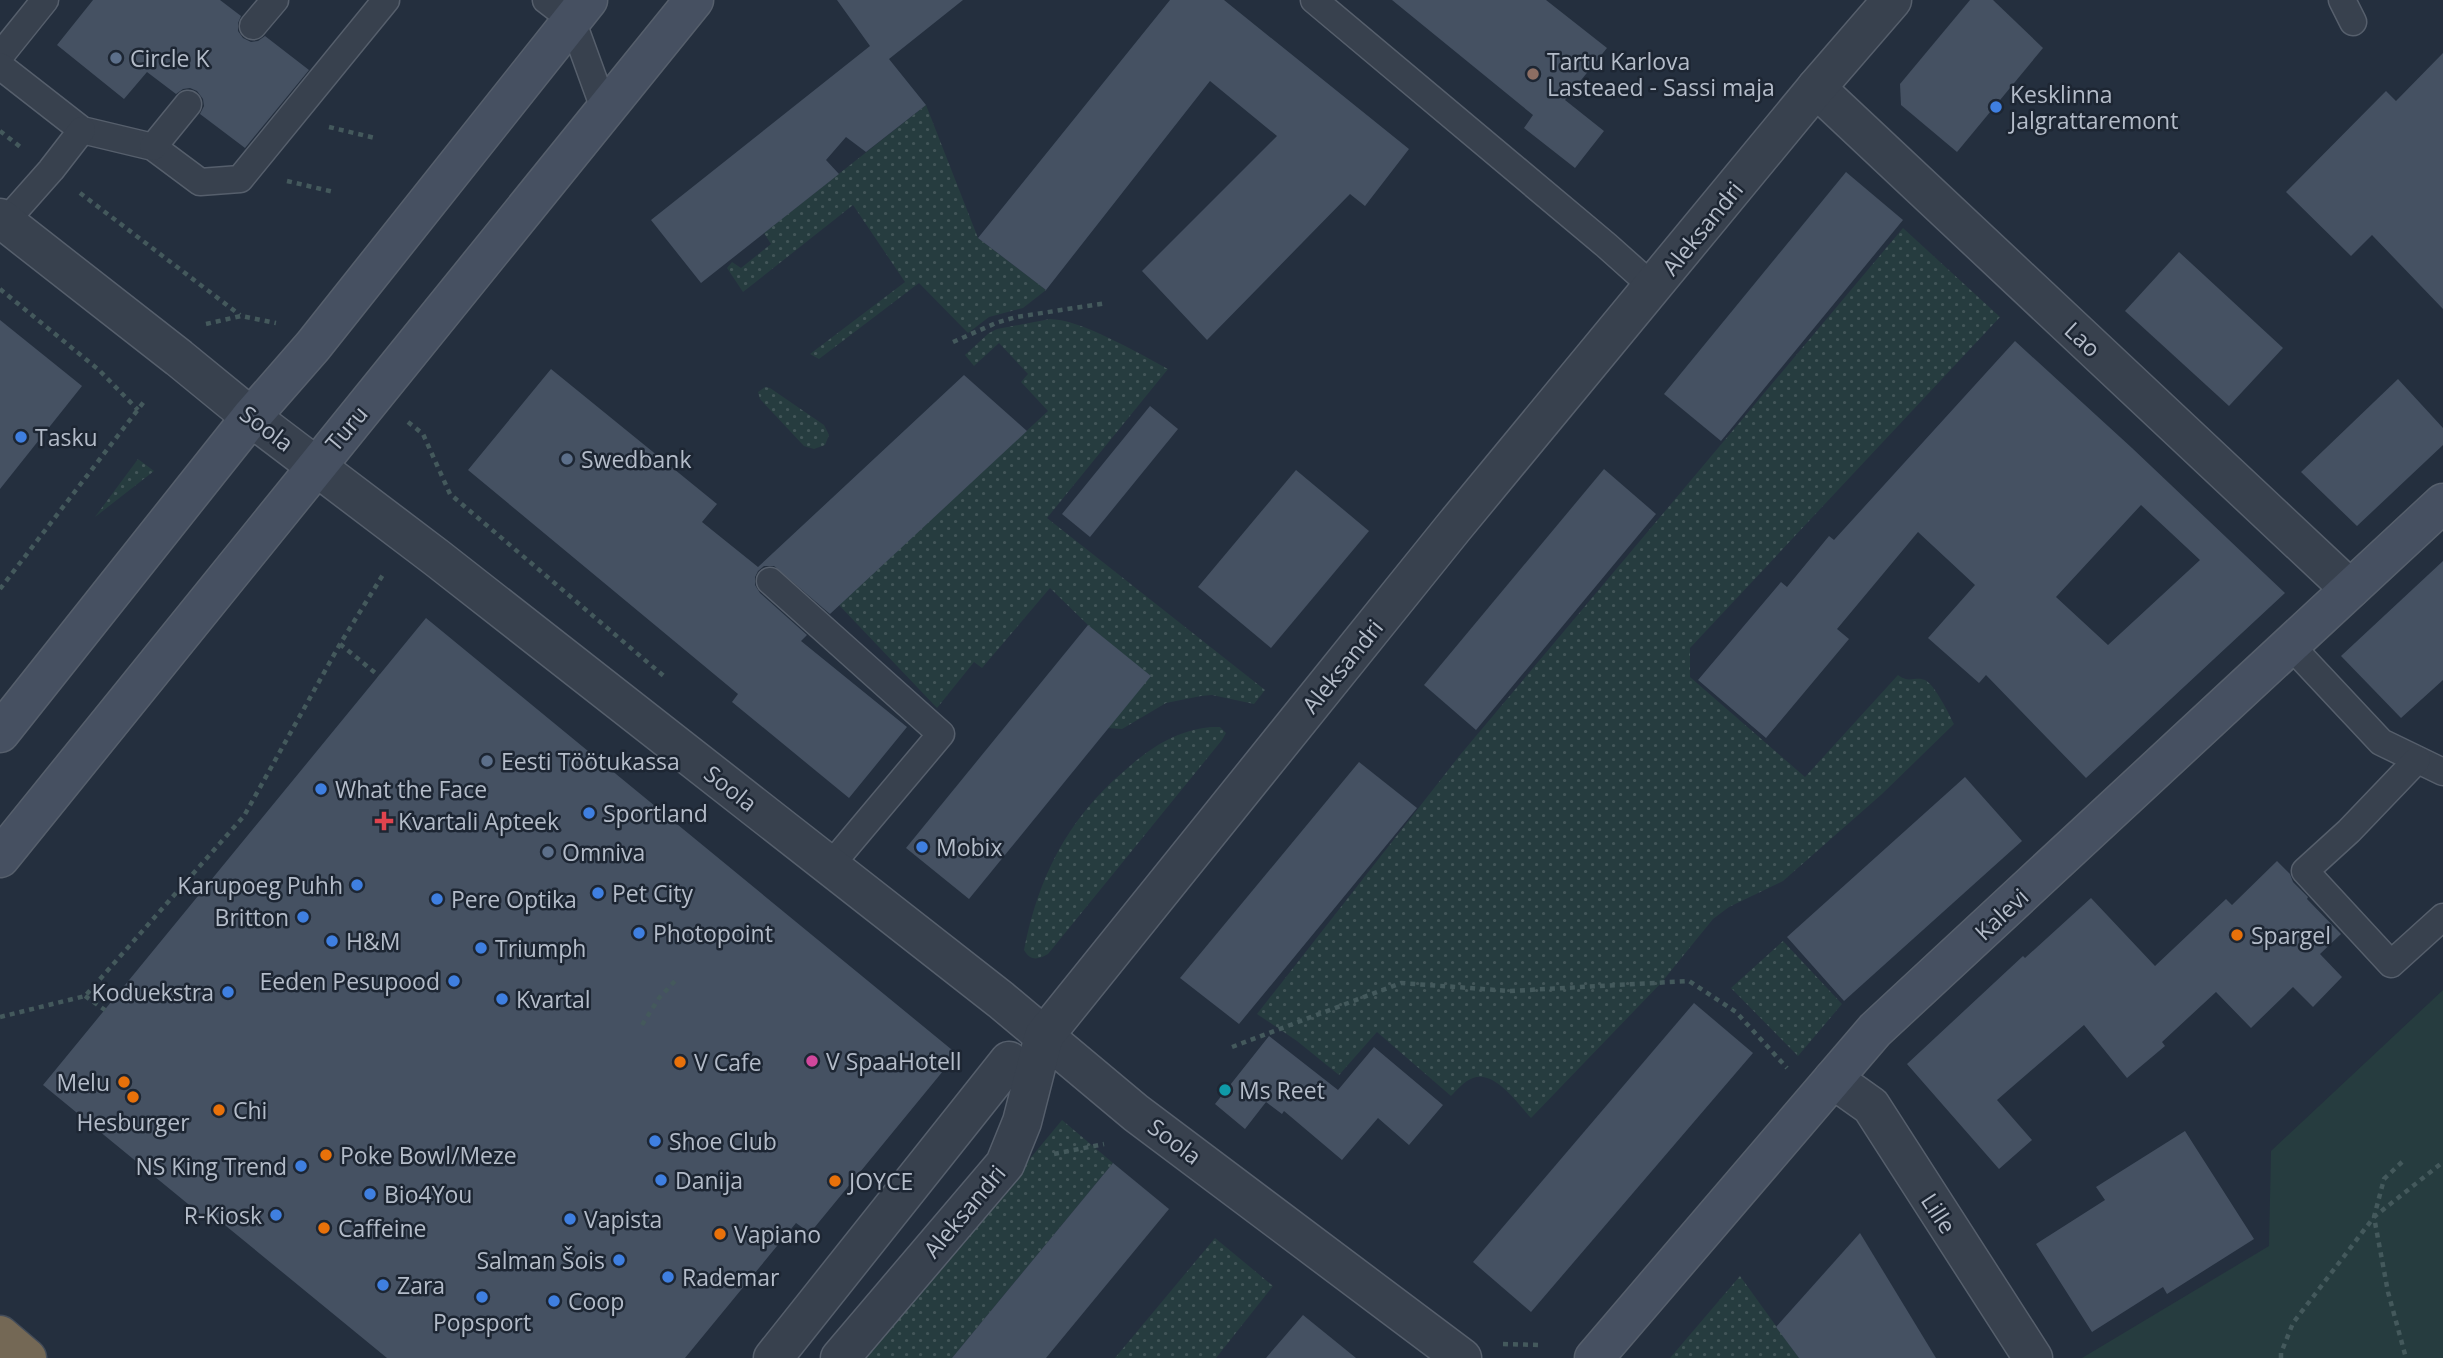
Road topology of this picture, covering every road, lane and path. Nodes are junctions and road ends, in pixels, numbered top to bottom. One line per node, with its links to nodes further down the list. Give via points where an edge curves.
1 (45, 0): 9 (lane)
2 (275, 0): 8 (lane)
3 (386, 0): 16 (lane, via 240,179 200,182)
4 (694, 0): 13 (main road, Turu)
5 (1314, 0): 19 (lane)
6 (1892, 0): 11 (street, Aleksandri)
7 (569, 7): 13 (lane); 29 (main road, via 313,346)
8 (253, 26)
9 (0, 56)
10 (0, 66): 14 (lane)
11 (1816, 88): 19 (street, Aleksandri); 36 (street, Lao)
12 (188, 104): 16 (lane)
13 (605, 111): 30 (main road, Turu)
14 (82, 130): 16 (lane); 17 (lane)
15 (0, 131): 17 (path)
16 (153, 147)
17 (51, 170): 18 (lane); 22 (path)
18 (2, 220): 29 (street, Soola)
19 (1653, 287): 51 (street, Aleksandri)
20 (0, 289): 27 (path, via 99,370)
21 (1107, 303): 25 (path, via 1016,317)
22 (241, 316): 23 (path); 24 (path)
23 (205, 324)
24 (277, 324)
25 (953, 342)
26 (146, 399): 27 (path)
27 (138, 410): 35 (path)
28 (399, 414): 31 (path, via 423,434)
29 (251, 417): 30 (street, Soola); 40 (main road)
30 (316, 465): 43 (main road, Turu); 44 (street, Soola)
31 (450, 494)
32 (2443, 503): 36 (main road, Kalevi)
33 (384, 572): 37 (path)
34 (770, 581): 44 (lane, via 940,734)
35 (0, 589)
36 (2350, 589): 38 (main road, Kalevi)
37 (340, 644): 39 (path); 47 (path, via 244,816)
38 (2290, 645): 41 (lane, via 2381,742); 55 (main road, Kalevi, via 1875,1030)
39 (379, 676)
40 (0, 733)
41 (2417, 760): 42 (lane); 45 (lane, via 2305,871 2391,964)
42 (2443, 772)
43 (0, 858)
44 (830, 866): 51 (street, Soola)
45 (2443, 917)
46 (675, 981): 50 (path)
47 (85, 996): 48 (path); 49 (path)
48 (105, 1010)
49 (0, 1017)
50 (642, 1025)
51 (1044, 1036): 64 (street, Aleksandri, via 1022,1122 1005,1164); 65 (street, Soola, via 1136,1112)
52 (1232, 1047): 54 (path, via 1401,983 1510,991 1689,981 1736,1012)
53 (1009, 1061): 63 (street)
54 (1794, 1074)
55 (1833, 1079): 66 (main road, Kalevi); 67 (street, Lille, via 1871,1106)
56 (2402, 1162): 58 (path, via 2384,1179)
57 (2443, 1162): 58 (path)
58 (2374, 1217): 68 (path, via 2293,1323); 69 (path)
59 (0, 1320): 62 (main road)
60 (0, 1335): 62 (highway)
61 (0, 1341): 62 (main road)
62 (27, 1358)
63 (773, 1358)
64 (840, 1358)
65 (1462, 1358)
66 (1594, 1358)
67 (2032, 1358)
68 (2281, 1358)
69 (2406, 1358)

